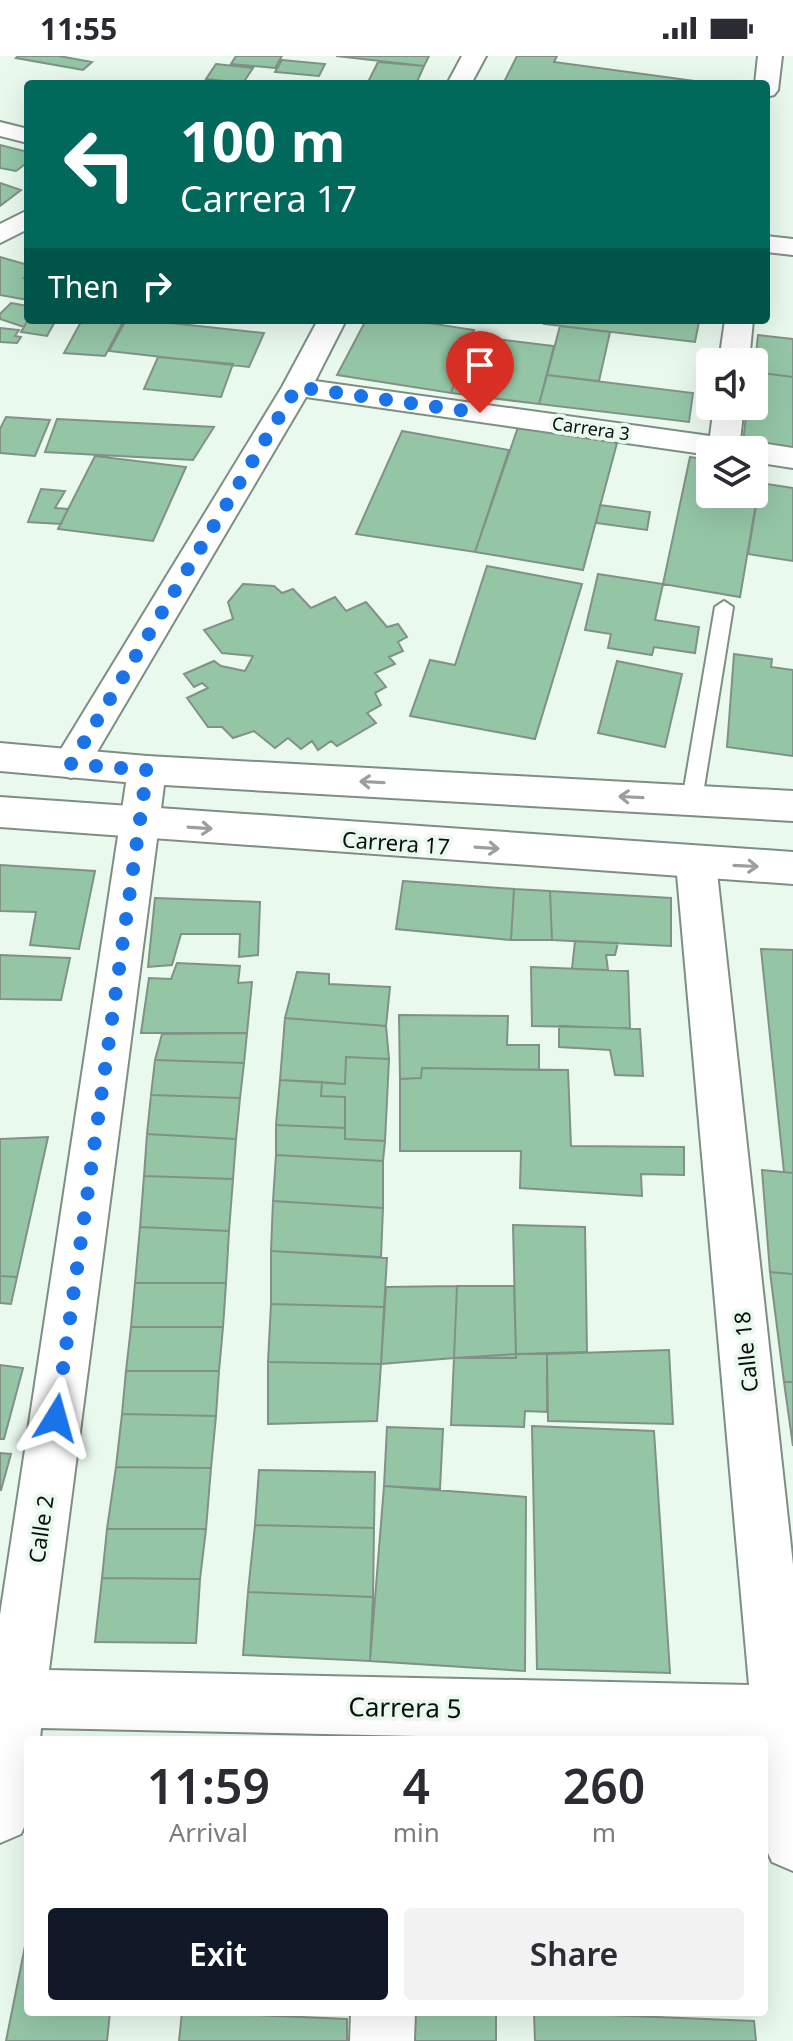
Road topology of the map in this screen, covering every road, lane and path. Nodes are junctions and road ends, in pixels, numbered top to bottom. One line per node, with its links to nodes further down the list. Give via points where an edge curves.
1 (474, 56): 3 (street)
2 (770, 56): 4 (street)
3 (461, 80)
4 (767, 80)
5 (0, 129): 6 (street)
6 (24, 135)
7 (24, 220): 10 (street)
8 (770, 226): 9 (street)
9 (793, 229)
10 (0, 235)
11 (770, 244): 12 (street)
12 (793, 247)
13 (330, 324): 16 (street)
14 (739, 324): 15 (street)
15 (736, 348)
16 (297, 387): 17 (street, Carrera 3); 22 (street)
17 (696, 444)
18 (768, 454): 19 (street, Carrera 3)
19 (793, 458)
20 (724, 607): 24 (lane)
21 (0, 757): 22 (street)
22 (71, 764): 23 (street)
23 (147, 770): 24 (street, one-way to 23); 27 (street, Calle 2)
24 (692, 800): 25 (street)
25 (793, 806)
26 (0, 812): 27 (street, Carrera 17)
27 (139, 824): 28 (street, Carrera 17, one-way to 28); 30 (street, Calle 2)
28 (696, 863): 29 (street, Carrera 17, one-way to 29); 31 (street, Calle 18)
29 (793, 868)
30 (8, 1699): 32 (street, Carrera 5); 33 (street, Calle 2)
31 (787, 1714): 32 (street, Carrera 5); 34 (street, Calle 18)
32 (389, 1723)
33 (0, 1813)
34 (793, 1841)
35 (383, 2016): 36 (street)
36 (382, 2041)

